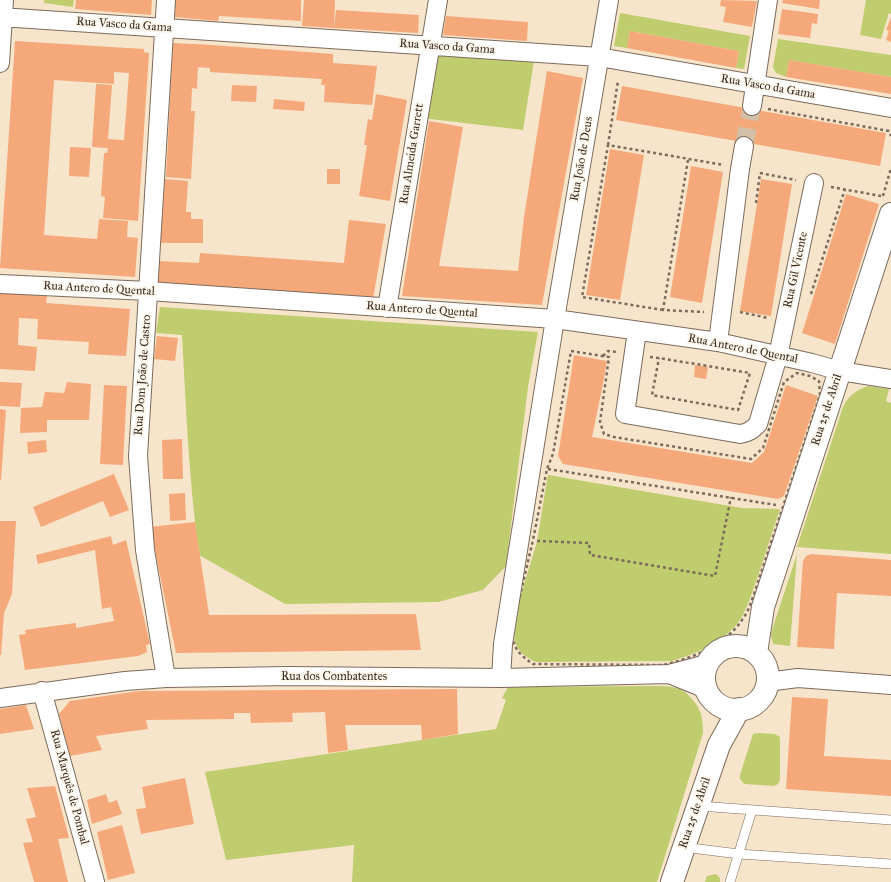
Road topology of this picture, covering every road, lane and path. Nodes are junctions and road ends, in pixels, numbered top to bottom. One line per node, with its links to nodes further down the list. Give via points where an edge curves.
1 (166, 0): 6 (street, Rua Dom João de Castro)
2 (438, 0): 7 (street, Rua Almeida Garrett)
3 (609, 0): 8 (street, Rua João de Deus)
4 (768, 0): 11 (street)
5 (2, 11): 6 (street, Rua Vasco da Gama); 9 (street)
6 (164, 28): 7 (street, Rua Vasco da Gama); 27 (street, Rua Dom João de Castro)
7 (430, 45): 8 (street, Rua Vasco da Gama); 29 (street, Rua Almeida Garrett)
8 (599, 57): 11 (street, Rua Vasco da Gama); 33 (street, Rua João de Deus)
9 (0, 63)
10 (618, 81): 15 (path)
11 (755, 85): 12 (street); 13 (street, Rua Vasco da Gama)
12 (752, 106): 14 (path, via 889,131)
13 (891, 108)
14 (891, 134)
15 (608, 145): 17 (path); 30 (path, via 582,297)
16 (744, 146): 36 (street)
17 (688, 160): 18 (path); 30 (path)
18 (728, 166)
19 (891, 168): 25 (path)
20 (760, 173): 24 (path)
21 (805, 182): 22 (path); 37 (street, Rua Gil Vicente)
22 (795, 188)
23 (845, 189): 28 (path)
24 (755, 204)
25 (887, 205): 39 (street, Rua 25 de Abril)
26 (0, 284): 27 (street, Rua Antero de Quental)
27 (148, 291): 29 (street, Rua Antero de Quental); 50 (street, Rua Dom João de Castro, via 138,456 145,550)
28 (810, 295)
29 (387, 308): 33 (street, Rua Antero de Quental)
30 (663, 310): 31 (path)
31 (704, 312)
32 (739, 312): 34 (path)
33 (555, 319): 35 (street, Rua Antero de Quental); 41 (street, Rua João de Deus)
34 (774, 319)
35 (636, 331): 36 (street, Rua Antero de Quental); 37 (street, Rua Gil Vicente, via 625,414 746,433 758,424)
36 (718, 342): 37 (street, Rua Antero de Quental)
37 (778, 356): 39 (street, Rua Antero de Quental)
38 (659, 358): 38 (path, via 750,373 738,410 652,395)
39 (840, 371): 40 (street, Rua Antero de Quental); 43 (street, Rua 25 de Abril)
40 (891, 379)
41 (539, 468): 42 (path); 43 (path, via 553,454 571,351 609,357 600,422 604,434 751,459 763,448 784,382 797,373 819,381 820,395); 44 (path); 51 (street, Rua João de Deus, via 503,644)
42 (731, 497): 43 (path); 44 (path, via 714,576 590,555 589,543)
43 (789, 507): 44 (path, via 745,616 736,628 712,646 683,660 663,665 533,664 521,656 514,646 512,630); 45 (street, Rua 25 de Abril)
44 (533, 540)
45 (763, 607): 46 (street, Rua 25 de Abril, via 750,629); 47 (street, Rua 25 de Abril)
46 (734, 646): 47 (street, via 742,646); 48 (street, via 718,651)
47 (756, 653): 52 (street, via 766,666)
48 (707, 664): 49 (street, Rua dos Combatentes); 55 (street, via 704,680)
49 (669, 674): 51 (street, Rua dos Combatentes); 55 (street, Rua dos Combatentes)
50 (166, 678): 51 (street, Rua dos Combatentes); 54 (street, Rua dos Combatentes, via 125,680)
51 (501, 678)
52 (768, 682): 53 (street, via 798,678); 57 (street, via 758,700 749,707)
53 (891, 685)
54 (42, 691): 56 (street, Rua dos Combatentes); 65 (street, Rua Marquês de Pombal)
55 (711, 696): 57 (street, via 731,709); 58 (street, Rua 25 de Abril)
56 (0, 698)
57 (739, 709): 58 (street, Rua 25 de Abril)
58 (719, 745): 59 (street, Rua 25 de Abril)
59 (697, 806): 60 (lane); 62 (street, Rua 25 de Abril)
60 (752, 810): 61 (lane); 63 (lane)
61 (891, 820)
62 (683, 847): 63 (lane); 66 (street, Rua 25 de Abril)
63 (739, 854): 64 (lane); 67 (lane)
64 (891, 864)
65 (95, 882)
66 (672, 882)
67 (730, 882)

